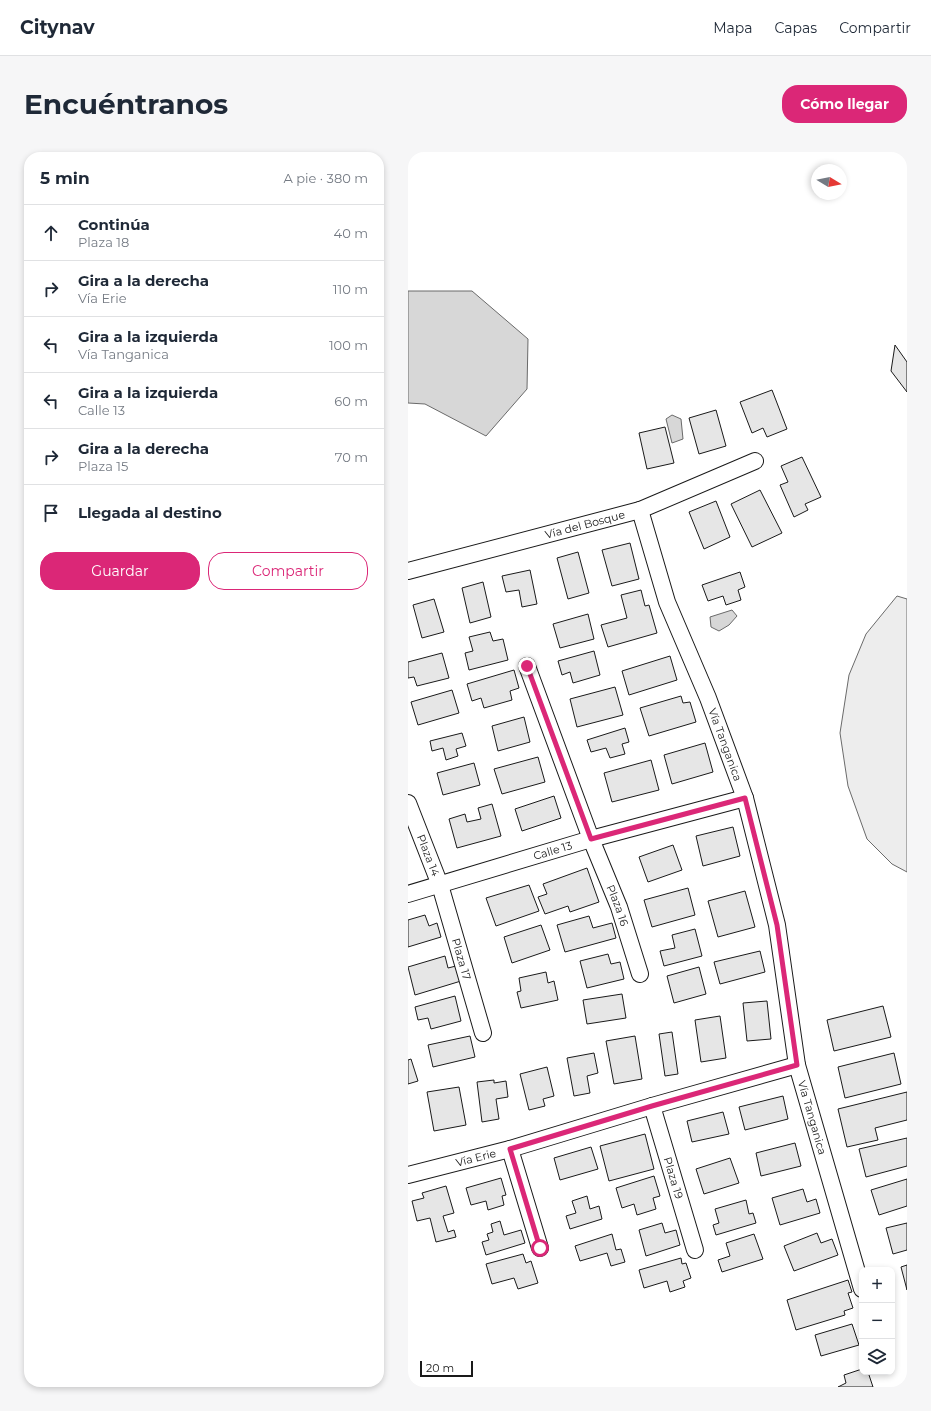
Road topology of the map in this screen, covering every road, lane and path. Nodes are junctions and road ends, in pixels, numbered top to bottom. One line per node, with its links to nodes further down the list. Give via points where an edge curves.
1 (756, 461): 2 (street, Vía del Bosque)
2 (640, 510): 3 (street, Vía del Bosque); 5 (street, Vía Tanganica, via 667,602 708,698)
3 (408, 571)
4 (527, 666): 7 (street, Plaza 16)
5 (745, 798): 7 (street, Calle 13); 12 (street, Vía Tanganica, via 777,925)
6 (408, 803): 8 (street, Plaza 14)
7 (591, 839): 8 (street, Calle 13); 10 (street, Plaza 16, via 619,907)
8 (440, 885): 9 (street, Calle 13); 11 (street, Plaza 17)
9 (408, 894)
10 (640, 974)
11 (483, 1032)
12 (797, 1065): 13 (street, Vía Erie); 18 (street, Vía Tanganica)
13 (652, 1106): 14 (street, Vía Erie); 17 (street, Plaza 19)
14 (510, 1149): 15 (street, Vía Erie); 16 (street)
15 (408, 1174)
16 (540, 1248)
17 (695, 1250)
18 (859, 1279)

